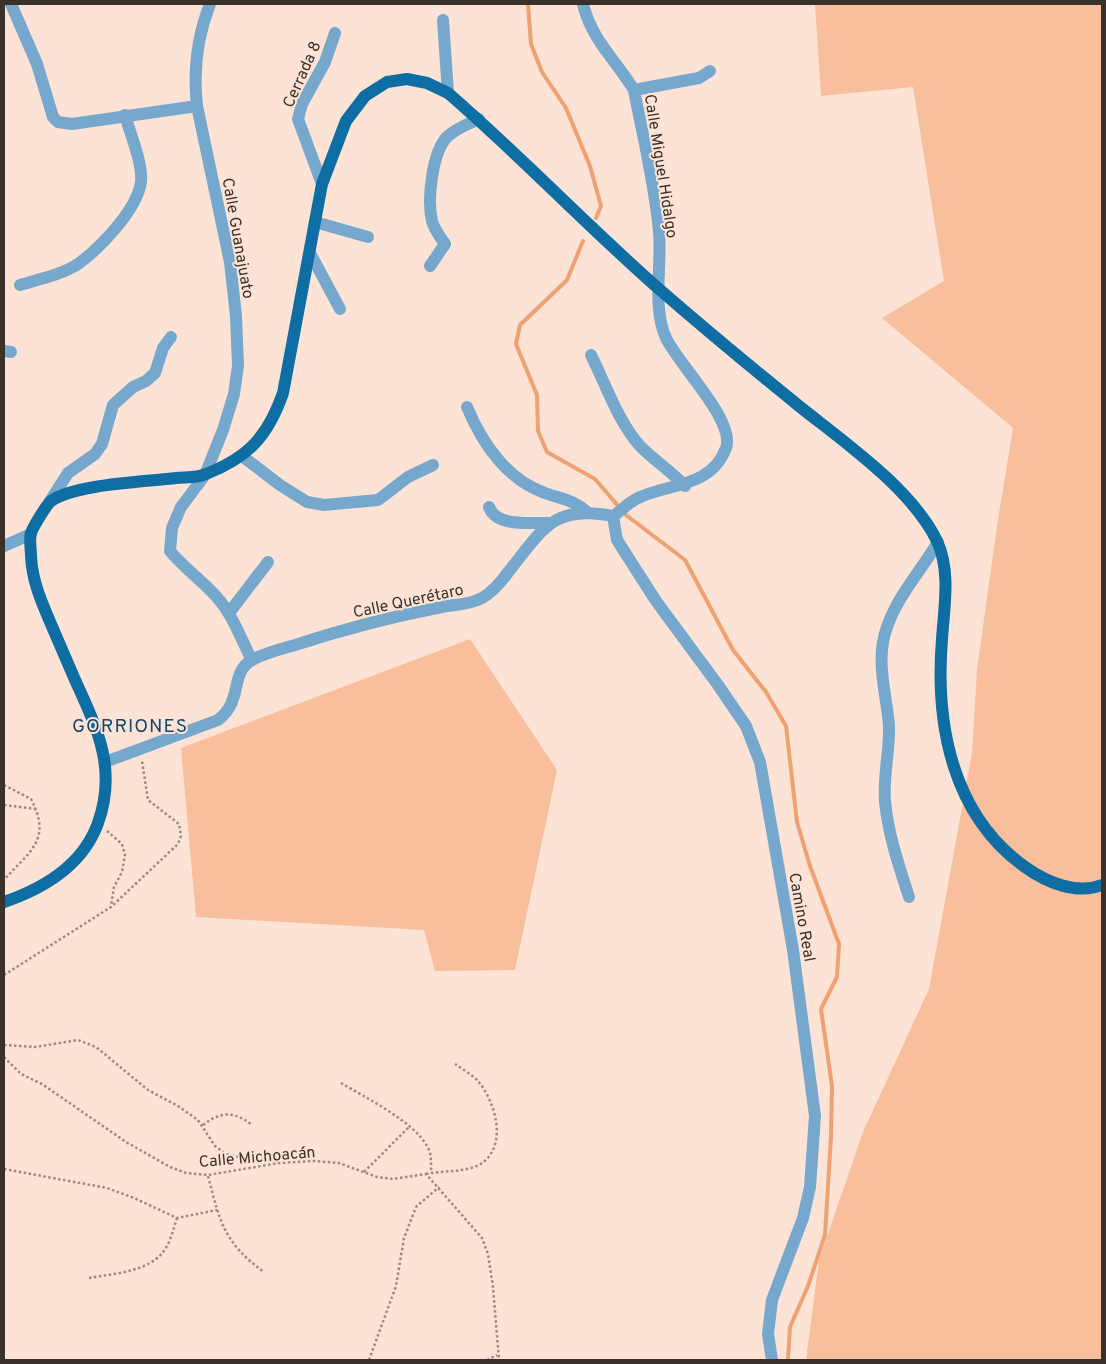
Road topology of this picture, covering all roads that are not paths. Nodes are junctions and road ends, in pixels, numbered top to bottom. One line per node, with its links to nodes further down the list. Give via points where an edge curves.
1 (11, 4): 10 (street, via 37,64 52,116 58,122 72,124)
2 (210, 4): 9 (street, Calle Guanajuato, via 198,44 194,80)
3 (583, 4): 7 (street, Calle Miguel Hidalgo, via 601,47)
4 (443, 20): 8 (street)
5 (335, 33): 12 (street, Cerrada 8, via 298,119)
6 (710, 71): 7 (street, via 699,78)
7 (634, 90): 18 (street, Calle Miguel Hidalgo, via 659,233)
8 (448, 93): 11 (main road); 12 (main road, via 427,83 407,79 387,82 365,96 346,121)
9 (197, 106): 10 (street); 25 (street, Calle Guanajuato, via 230,262 238,366 226,421)
10 (125, 115): 17 (street, via 141,182 135,200 115,229 78,264 56,275)
11 (478, 119): 16 (street, via 447,136 440,147 432,173 430,202 432,222 444,244); 18 (main road)
12 (322, 184): 13 (main road)
13 (315, 222): 14 (street); 15 (main road)
14 (368, 237)
15 (310, 253): 19 (street); 23 (main road, via 283,393 274,419)
16 (430, 266)
17 (20, 285)
18 (658, 288): 26 (street, via 665,337 723,423 726,434 727,446 720,461 706,475); 33 (main road, via 876,468 924,519)
19 (340, 309)
20 (171, 337): 27 (street, via 162,348 155,373 114,405 102,444 95,454 68,473)
21 (591, 355): 26 (street, via 627,428 642,447)
22 (467, 407): 29 (street, via 484,441 520,482 577,502)
23 (242, 456): 24 (street, via 307,502 324,505 378,500 408,477); 25 (main road)
24 (433, 465)
25 (204, 475): 27 (main road, via 80,490); 36 (street, via 181,507 172,528 170,551)
26 (684, 486): 30 (street, via 637,498)
27 (50, 501): 32 (main road)
28 (489, 508): 31 (street, via 518,525)
29 (587, 512): 30 (street); 31 (street, via 555,518)
30 (613, 516): 42 (street, Camino Real, via 617,540 656,601 746,726 760,762 793,950 815,1116 810,1187 803,1218 772,1300 768,1334)
31 (549, 523): 37 (street, Calle Querétaro, via 502,581 468,605 442,607 325,635)
32 (31, 534): 34 (street); 38 (main road, via 32,574 91,713 104,749)
33 (938, 542): 39 (main road, via 945,566 940,709 952,761 968,804 1004,851 1040,878 1069,888); 40 (street, via 900,596 886,628 880,654 889,727 885,801 890,837)
34 (4, 546)
35 (268, 562): 36 (street)
36 (229, 613): 37 (street)
37 (252, 660): 38 (street, via 241,669 234,701 218,720)
38 (105, 762): 41 (main road, via 107,780 102,812 94,835 78,859 28,894)
39 (1102, 885)
40 (909, 897)
41 (4, 902)
42 (772, 1360)

